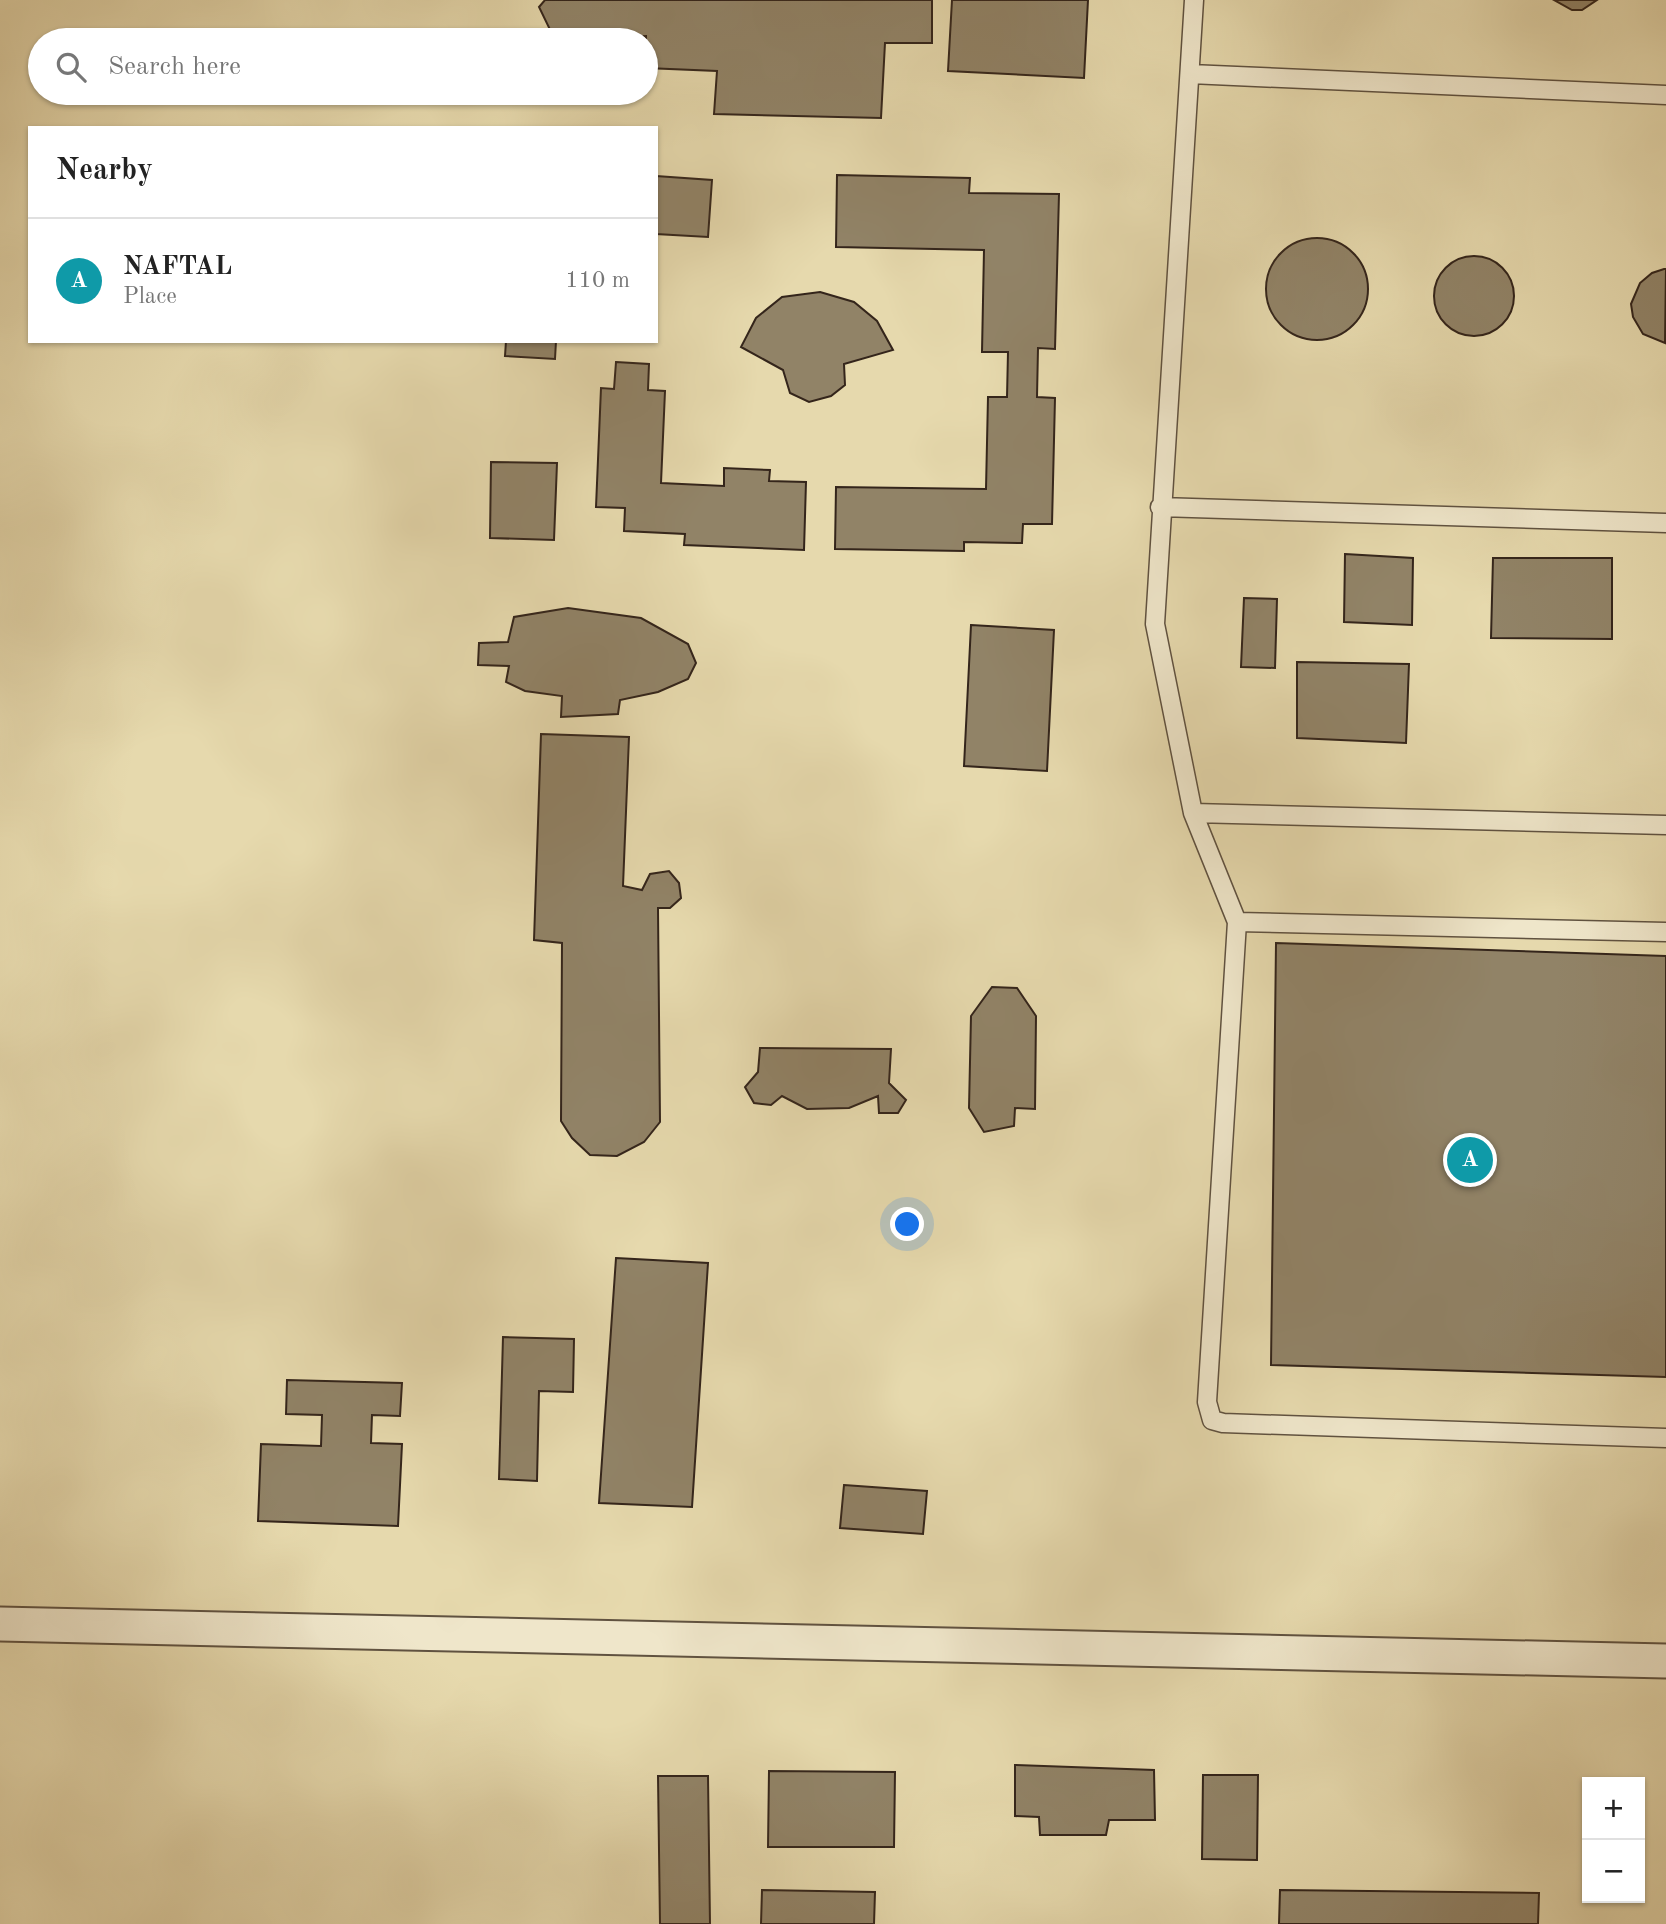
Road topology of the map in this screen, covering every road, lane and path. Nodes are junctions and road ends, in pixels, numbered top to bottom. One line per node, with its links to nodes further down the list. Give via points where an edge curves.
1 (1194, 0): 2 (lane)
2 (1190, 74): 3 (lane); 4 (lane)
3 (1666, 95)
4 (1160, 507): 5 (lane); 6 (lane, via 1155,624)
5 (1666, 523)
6 (1193, 813): 7 (lane); 8 (lane)
7 (1666, 825)
8 (1237, 922): 9 (lane); 10 (lane, via 1207,1402 1212,1420)
9 (1666, 932)
10 (1666, 1438)
11 (0, 1624): 12 (street)
12 (1666, 1661)

